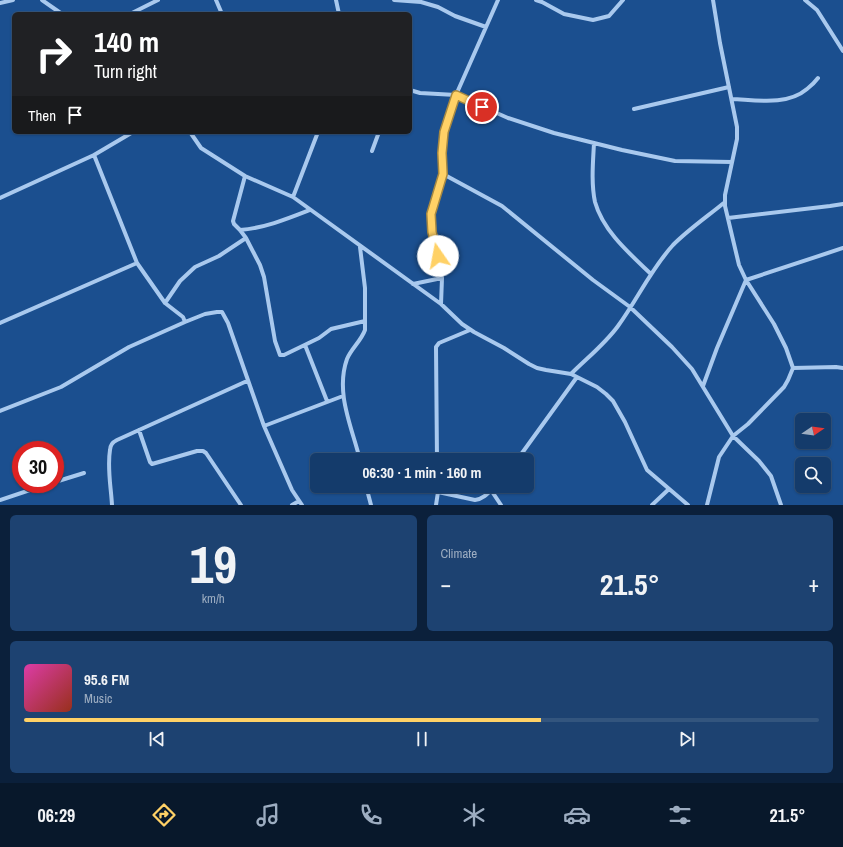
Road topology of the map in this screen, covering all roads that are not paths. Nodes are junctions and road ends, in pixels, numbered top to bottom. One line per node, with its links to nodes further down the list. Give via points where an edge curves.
1 (13, 0): 12 (street)
2 (42, 0): 13 (street)
3 (158, 0): 14 (street)
4 (216, 0): 15 (street)
5 (336, 0): 16 (street)
6 (394, 0): 17 (street, via 421,2)
7 (498, 0): 17 (street)
8 (536, 0): 9 (street, via 564,14 593,20 609,16)
9 (623, 0)
10 (713, 0): 20 (street)
11 (805, 0): 18 (street, via 817,10)
12 (0, 3)
13 (59, 12)
14 (134, 12)
15 (221, 12)
16 (339, 12)
17 (486, 27): 22 (street)
18 (843, 51)
19 (818, 78): 23 (street, via 806,90 790,98)
20 (729, 87): 23 (street); 24 (street)
21 (412, 91): 22 (street)
22 (456, 95): 29 (street, via 508,118); 33 (street, via 444,132)
23 (732, 99): 32 (street, via 737,127)
24 (634, 109)
25 (130, 134): 31 (street)
26 (191, 134): 34 (street, via 201,148)
27 (317, 134): 35 (street)
28 (377, 134): 30 (street)
29 (594, 143): 32 (street, via 675,161); 46 (street, via 594,191 601,216 613,234)
30 (372, 151)
31 (94, 155): 36 (street); 45 (street)
32 (732, 162): 37 (street)
33 (443, 174): 47 (street, via 431,214 432,232); 52 (street, via 502,206 592,280)
34 (245, 176): 35 (street); 41 (street, via 233,221)
35 (293, 197): 39 (street)
36 (0, 198)
37 (725, 202): 40 (street); 46 (street, via 673,246)
38 (843, 204): 40 (street)
39 (310, 210): 41 (street, via 273,224); 43 (street)
40 (728, 218): 48 (street)
41 (240, 230): 42 (street)
42 (246, 238): 50 (street, via 219,256 195,267 180,281); 57 (street, via 264,278 275,341 280,355)
43 (360, 247): 49 (street); 53 (street, via 365,288)
44 (843, 248): 48 (street)
45 (137, 263): 50 (street); 55 (street)
46 (651, 274): 52 (street)
47 (442, 278): 49 (street); 51 (street)
48 (746, 280): 58 (street, via 774,324); 63 (street)
49 (413, 284): 51 (street)
50 (165, 303): 54 (street, via 183,317)
51 (441, 304): 56 (street)
52 (630, 307): 60 (street, via 607,339); 63 (street, via 672,347)
53 (365, 321): 57 (street, via 331,329); 64 (street, via 363,336 347,359)
54 (185, 322): 62 (street, via 205,314 222,312); 66 (street, via 129,347 61,387)
55 (0, 323)
56 (470, 330): 60 (street, via 537,368); 71 (street, via 439,343 436,347)
57 (305, 345): 65 (street)
58 (793, 368): 59 (street); 69 (street, via 784,387)
59 (843, 368)
60 (571, 374): 61 (street)
61 (577, 377): 72 (street); 75 (street, via 597,387 613,401 647,470)
62 (247, 381): 67 (street); 68 (street)
63 (703, 386): 69 (street)
64 (343, 396): 65 (street); 70 (street)
65 (327, 401): 67 (street)
66 (0, 411)
67 (264, 426): 83 (street, via 292,490)
68 (140, 430): 84 (street, via 117,440 110,449); 85 (street, via 152,464 197,451 206,453)
69 (733, 436): 92 (street, via 719,457); 93 (street, via 771,476)
70 (358, 453)
71 (437, 453)
72 (522, 453)
73 (84, 473): 74 (street)
74 (64, 479)
75 (669, 489): 90 (street); 91 (street)
76 (21, 493): 82 (street)
77 (367, 493): 87 (street)
78 (438, 493): 88 (street)
79 (443, 493): 80 (street, via 475,500)
80 (487, 493)
81 (493, 493): 89 (street)
82 (0, 500)
83 (301, 503): 86 (street)
84 (112, 505)
85 (241, 505)
86 (292, 505)
87 (370, 505)
88 (436, 505)
89 (501, 505)
90 (652, 505)
91 (688, 505)
92 (707, 505)
93 (781, 505)

